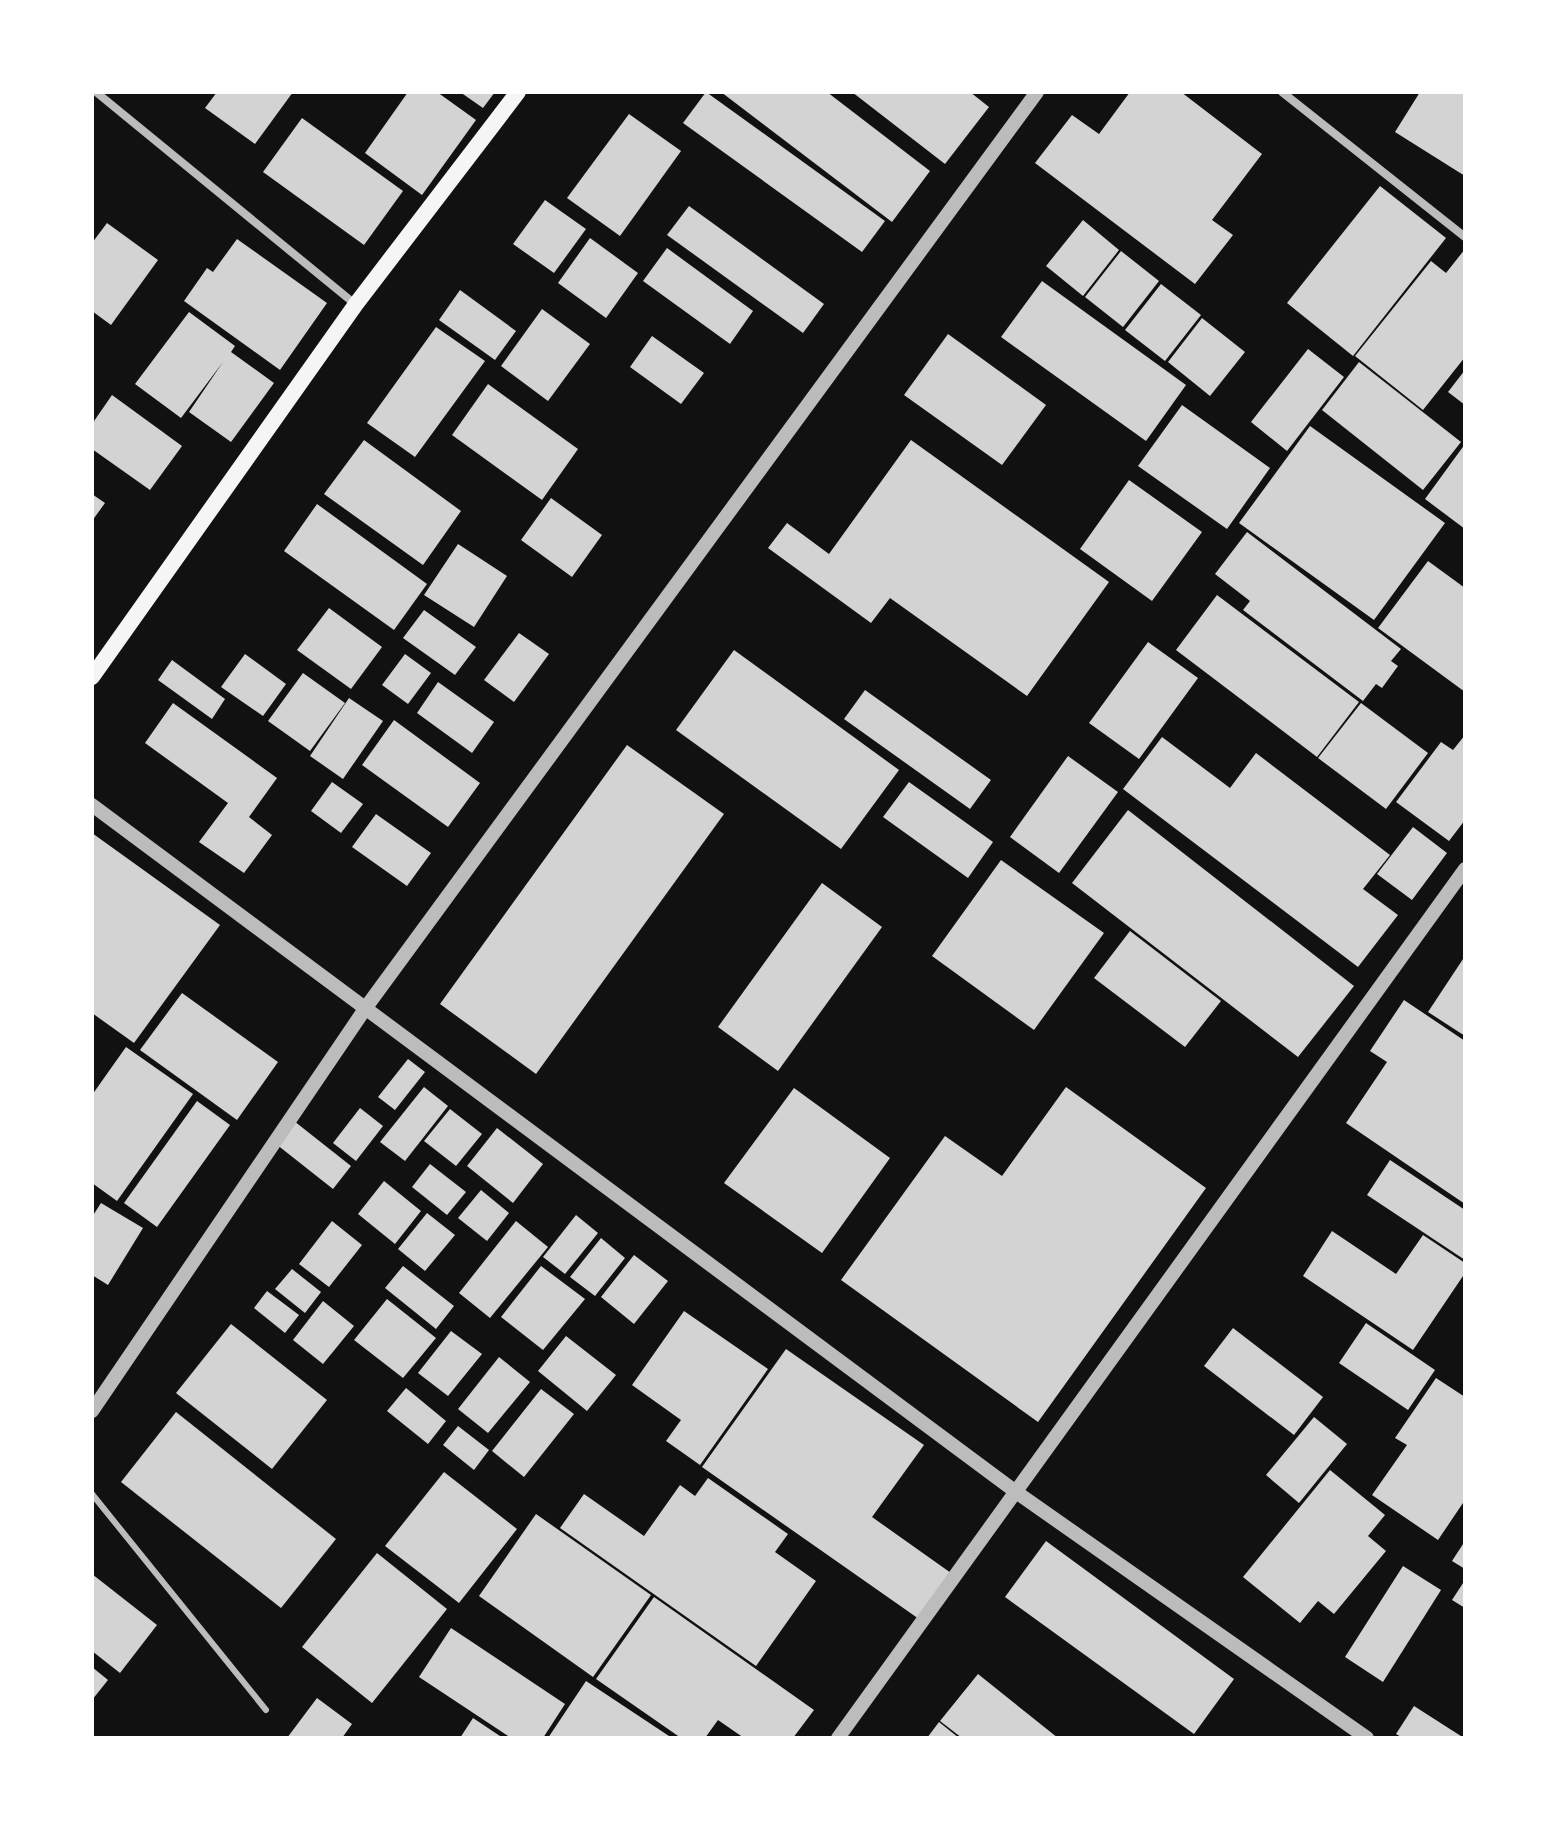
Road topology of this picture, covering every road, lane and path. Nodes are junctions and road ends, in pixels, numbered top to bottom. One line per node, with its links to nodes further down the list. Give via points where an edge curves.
1 (96, 92): 6 (street)
2 (518, 92): 6 (main road)
3 (1037, 92): 10 (street)
4 (1282, 92): 5 (street)
5 (1465, 237)
6 (356, 304): 7 (main road)
7 (92, 677)
8 (92, 805): 10 (street)
9 (1465, 869): 12 (street)
10 (367, 1006): 11 (street); 12 (street)
11 (92, 1411)
12 (1016, 1492): 15 (street); 16 (street)
13 (92, 1494): 14 (lane)
14 (266, 1710)
15 (838, 1738)
16 (1367, 1738)

